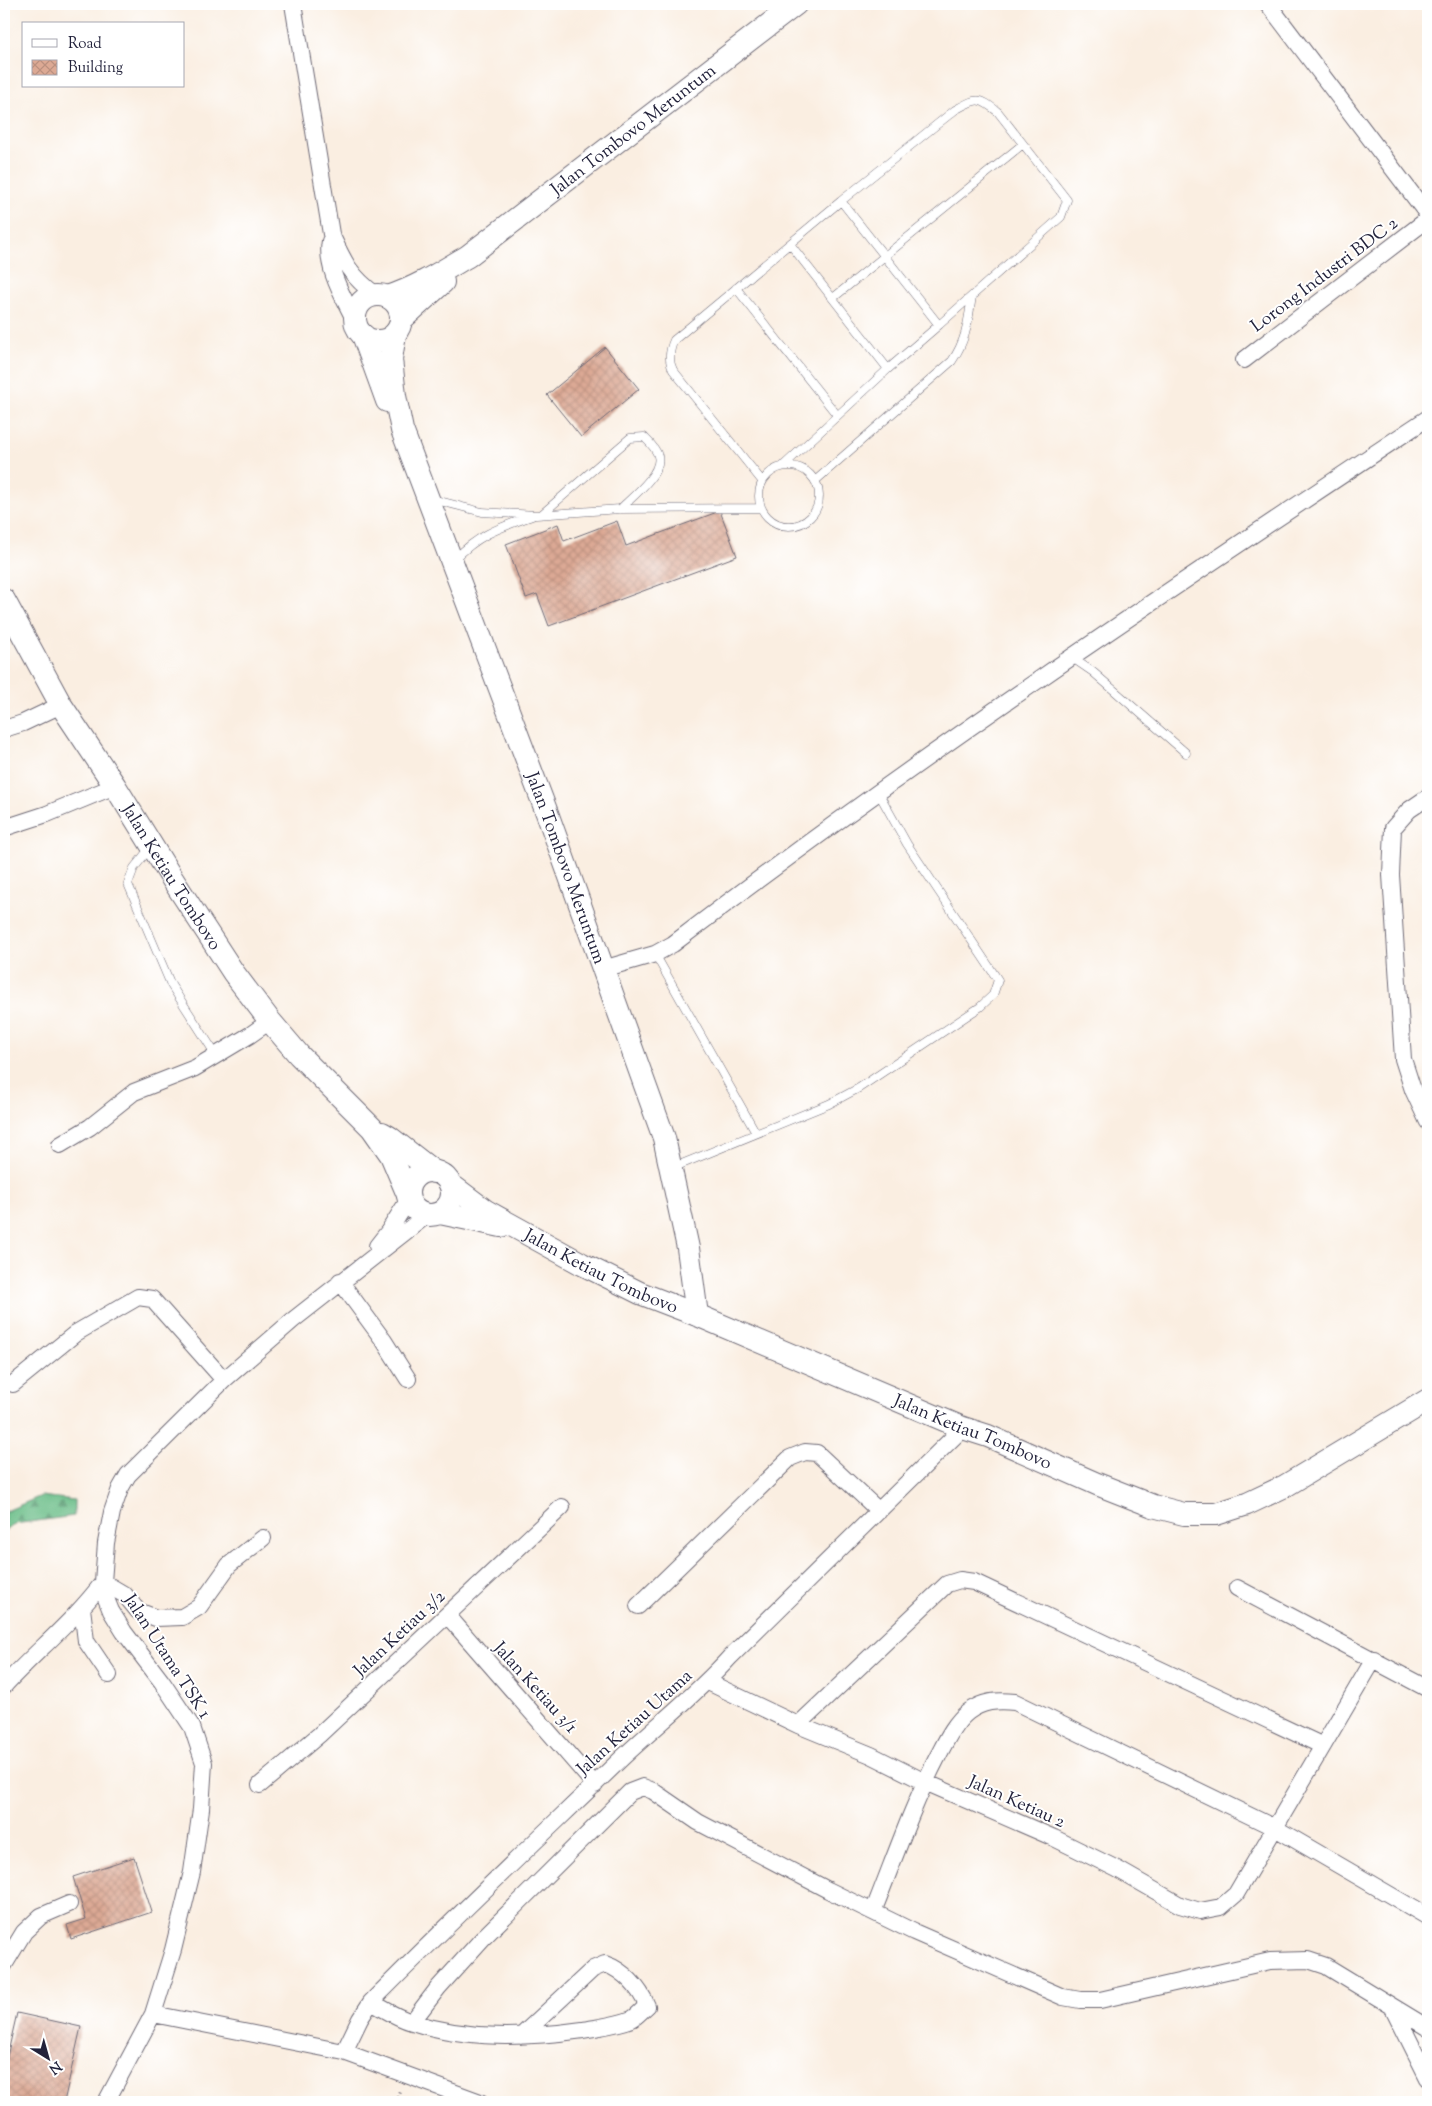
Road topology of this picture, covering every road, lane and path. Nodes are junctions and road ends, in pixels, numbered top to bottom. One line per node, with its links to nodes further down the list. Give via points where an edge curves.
1 (293, 4): 8 (street)
2 (796, 4): 10 (street, Jalan Tombovo Meruntum)
3 (1268, 4): 6 (street)
4 (1023, 144): 5 (lane, via 998,112 983,100 975,99 955,110); 11 (lane); 14 (lane, via 1067,200 1061,217)
5 (841, 201): 9 (lane); 11 (lane)
6 (1428, 216)
7 (1428, 219): 19 (street, Lorong Industri BDC 2)
8 (331, 234): 13 (street, via 358,282); 18 (street, via 328,249 334,273)
9 (790, 244): 12 (lane); 15 (lane)
10 (468, 256): 13 (street, Jalan Tombovo Meruntum, via 411,290); 17 (street, Jalan Tombovo Meruntum)
11 (885, 257): 15 (lane); 16 (lane)
12 (736, 288): 21 (lane); 25 (lane, via 674,340 670,364)
13 (382, 296): 17 (street, via 398,306); 18 (street, via 363,301 356,313)
14 (972, 296): 16 (lane); 26 (lane, via 962,346 952,361)
15 (833, 298): 20 (lane)
16 (939, 325): 20 (lane)
17 (398, 327): 18 (street, via 383,341 376,341); 23 (street, Jalan Tombovo Meruntum, via 391,358)
18 (359, 328): 23 (street, Jalan Tombovo Meruntum, via 391,414)
19 (1244, 360)
20 (888, 369): 21 (lane)
21 (837, 415): 24 (lane)
22 (1428, 418): 33 (street)
23 (402, 430): 27 (street, Jalan Tombovo Meruntum)
24 (783, 466): 25 (lane, via 771,471); 26 (lane, via 807,472)
25 (762, 481): 29 (lane, via 758,494)
26 (815, 481): 29 (lane, via 818,505 802,524 790,527 777,524)
27 (428, 497): 30 (lane, via 482,512); 31 (street, Jalan Tombovo Meruntum)
28 (620, 508): 29 (lane); 30 (lane); 30 (lane, via 658,467 659,457 644,437 630,438)
29 (760, 508)
30 (539, 515): 31 (lane, via 484,534)
31 (452, 562): 43 (street, Jalan Tombovo Meruntum)
32 (4, 600): 34 (street, Jalan Ketiau Tombovo)
33 (1071, 657): 36 (lane, via 1093,672); 38 (street)
34 (61, 705): 35 (street); 37 (street, Jalan Ketiau Tombovo)
35 (4, 729)
36 (1186, 754)
37 (116, 786): 40 (street); 41 (street, Jalan Ketiau Tombovo)
38 (878, 792): 42 (street); 48 (lane, via 907,844 998,980 993,996 859,1088 801,1117)
39 (1428, 797): 46 (street, via 1409,810 1393,828 1391,875 1403,1059)
40 (4, 828)
41 (152, 845): 44 (street, Jalan Ketiau Tombovo, via 233,972); 45 (lane, via 134,868 128,884 171,985)
42 (655, 954): 43 (street); 48 (lane)
43 (603, 969): 50 (street, Jalan Tombovo Meruntum, via 664,1138)
44 (270, 1021): 45 (street); 47 (street, Jalan Ketiau Tombovo)
45 (216, 1055): 49 (street, via 195,1068 134,1092 90,1127)
46 (1428, 1122)
47 (372, 1128): 51 (street, Jalan Ketiau Tombovo, via 389,1137); 52 (street, Jalan Ketiau Tombovo, via 391,1155)
48 (756, 1133): 50 (lane)
49 (60, 1145)
50 (670, 1168): 57 (street, Jalan Tombovo Meruntum, via 688,1248)
51 (442, 1178): 52 (street, via 428,1172 416,1177 409,1188); 53 (street, via 452,1190 450,1204); 54 (street, Jalan Ketiau Tombovo, via 486,1211)
52 (409, 1197): 53 (street, via 416,1210); 55 (street, via 388,1232)
53 (433, 1214): 54 (street, Jalan Ketiau Tombovo); 55 (street)
54 (514, 1227): 57 (street, Jalan Ketiau Tombovo, via 640,1293)
55 (363, 1263): 56 (street, Jalan Utama TSK 1)
56 (340, 1281): 58 (street); 59 (street, Jalan Utama TSK 1)
57 (696, 1315): 62 (street, Jalan Ketiau Tombovo)
58 (408, 1379)
59 (224, 1380): 60 (street, via 152,1299 138,1297 76,1333); 66 (street, Jalan Utama TSK 1, via 128,1475 112,1512)
60 (13, 1384)
61 (1428, 1400): 62 (street, Jalan Ketiau Tombovo, via 1285,1486 1216,1514 1184,1514 1153,1506)
62 (963, 1428): 64 (street, Jalan Ketiau Utama)
63 (562, 1507): 70 (street, Jalan Ketiau 3/2)
64 (879, 1510): 68 (street, via 817,1452 805,1452 790,1458); 73 (street, Jalan Ketiau Utama)
65 (263, 1538): 66 (street, via 229,1566 199,1607 182,1617 156,1618 138,1611 124,1595)
66 (103, 1582): 69 (street); 88 (street, Jalan Utama TSK 1, via 111,1611 192,1727 204,1763 192,1872 173,1950)
67 (1237, 1588): 71 (street)
68 (638, 1606)
69 (82, 1608): 72 (street, via 86,1640); 74 (street)
70 (448, 1616): 79 (street, Jalan Ketiau 3/2); 80 (street, Jalan Ketiau 3/1)
71 (1374, 1659): 75 (street); 77 (street, Jalan Ketiau 2)
72 (109, 1675)
73 (708, 1682): 76 (street, Jalan Ketiau 2); 80 (street, Jalan Ketiau Utama)
74 (4, 1686)
75 (1428, 1689)
76 (798, 1725): 77 (street, via 947,1584 960,1580 974,1582); 78 (street, Jalan Ketiau 2, via 871,1755)
77 (1323, 1746): 81 (street, Jalan Ketiau 2)
78 (925, 1782): 81 (street, via 951,1731 967,1713 984,1702 1002,1700 1015,1702); 81 (street, Jalan Ketiau 2, via 1054,1838 1180,1905 1200,1911 1221,1907 1236,1894); 83 (street)
79 (260, 1785)
80 (595, 1785): 86 (street, Jalan Ketiau Utama, via 526,1848)
81 (1275, 1828): 84 (street)
82 (68, 1904): 85 (street, via 41,1916 24,1932)
83 (873, 1912): 87 (street, via 1063,1997 1100,2000 1270,1961 1308,1960 1326,1966); 89 (street, via 698,1822 653,1790 643,1787 630,1792 484,1937)
84 (1428, 1917)
85 (4, 1965)
86 (371, 2002): 89 (street); 92 (street, Jalan Ketiau Utama)
87 (1392, 2006): 90 (street); 93 (street)
88 (152, 2014): 92 (street); 94 (street, Jalan Utama TSK 1)
89 (412, 2022): 91 (street, via 475,2035)
90 (1428, 2028)
91 (522, 2036): 91 (street, via 601,2027 633,2018 647,2006 642,1994 616,1967 605,1964 592,1969)
92 (344, 2052): 95 (street)
93 (1428, 2078)
94 (106, 2102)
95 (480, 2102)

